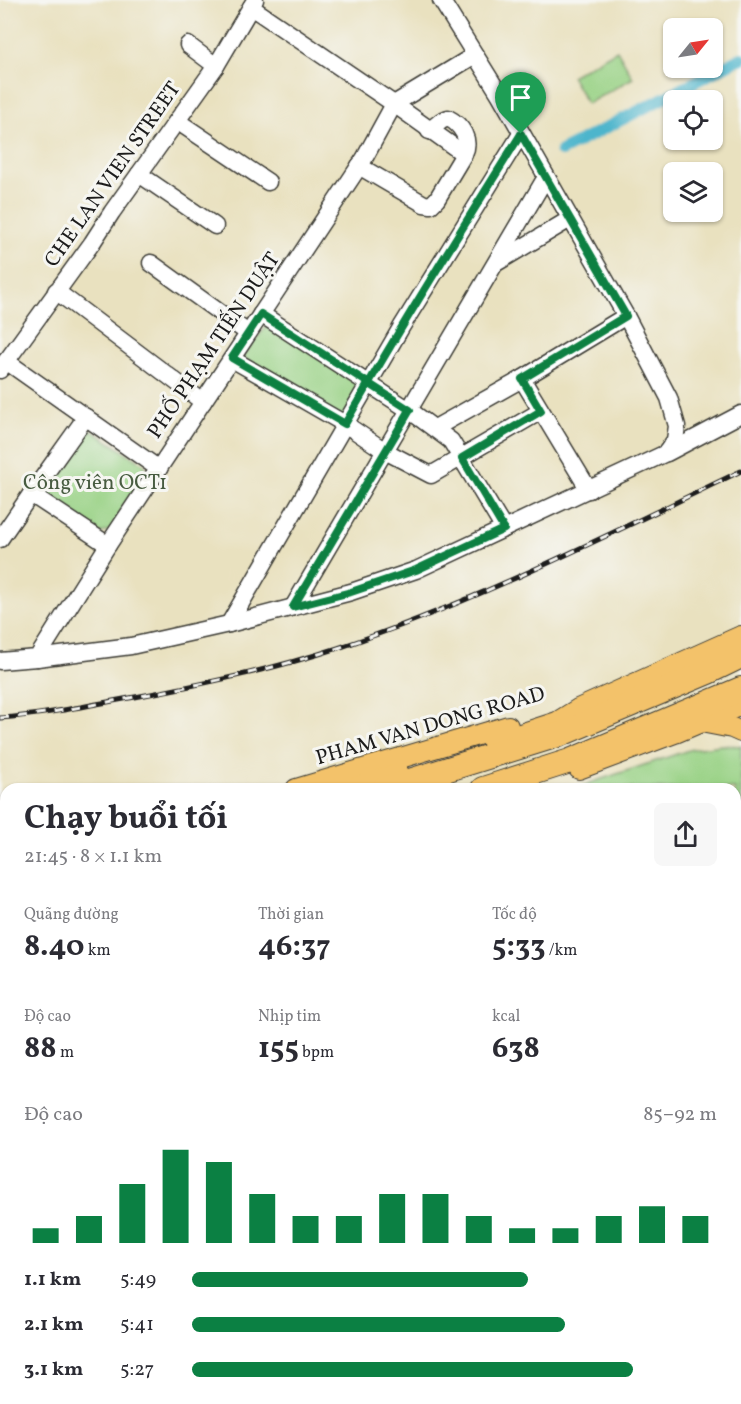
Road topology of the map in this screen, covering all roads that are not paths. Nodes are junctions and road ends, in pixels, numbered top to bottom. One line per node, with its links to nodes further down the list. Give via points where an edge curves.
1 (441, 0): 4 (street)
2 (253, 3): 5 (street, CHE LAN VIEN STREET); 6 (street)
3 (188, 45): 5 (street)
4 (475, 54): 6 (street, PHỐ PHẠM TIẾN DUẬT); 8 (street)
5 (216, 66): 7 (street, CHE LAN VIEN STREET)
6 (394, 104): 9 (street, PHỐ PHẠM TIẾN DUẬT); 9 (street, via 464,154 431,205)
7 (177, 121): 10 (street, CHE LAN VIEN STREET); 12 (street)
8 (521, 134): 11 (street); 24 (street)
9 (359, 166): 18 (street, PHỐ PHẠM TIẾN DUẬT)
10 (139, 174): 14 (street); 17 (street, CHE LAN VIEN STREET)
11 (546, 177): 13 (street); 16 (street)
12 (268, 182)
13 (570, 219): 16 (street); 19 (street)
14 (215, 226)
15 (152, 263): 20 (street)
16 (496, 264): 26 (street)
17 (56, 291): 22 (street, CHE LAN VIEN STREET); 25 (street)
18 (261, 314): 20 (street, PHỐ PHẠM TIẾN DUẬT); 24 (street)
19 (626, 316): 23 (street); 33 (street, via 669,398 677,426 675,440)
20 (249, 333): 21 (street, PHỐ PHẠM TIẾN DUẬT)
21 (232, 358): 25 (street, PHỐ PHẠM TIẾN DUẬT); 30 (street)
22 (3, 365): 29 (street)
23 (522, 379): 27 (street); 31 (street)
24 (369, 384): 26 (street); 30 (street)
25 (203, 402): 35 (street, PHỐ PHẠM TIẾN DUẬT)
26 (410, 410): 31 (street); 32 (street)
27 (541, 411): 34 (street); 36 (street)
28 (741, 414): 33 (street)
29 (86, 417): 35 (street); 37 (street)
30 (345, 424): 32 (street); 42 (street)
31 (435, 428): 34 (street, via 451,441)
32 (385, 451): 34 (street, via 431,475); 41 (street)
33 (666, 453): 36 (street)
34 (462, 458): 38 (street)
35 (159, 469): 40 (street, PHỐ PHẠM TIẾN DUẬT)
36 (589, 490): 38 (street)
37 (31, 494): 39 (street); 40 (street)
38 (504, 529): 41 (street, via 416,570)
39 (0, 539)
40 (108, 545): 45 (street, PHỐ PHẠM TIẾN DUẬT)
41 (293, 607): 42 (street)
42 (229, 624): 45 (street, via 131,646)
43 (741, 636): 49 (main road, PHAM VAN DONG ROAD)
44 (741, 656): 54 (highway, via 561,734)
45 (37, 658): 46 (street)
46 (0, 661)
47 (741, 689): 55 (highway, via 570,761)
48 (741, 705): 50 (main road)
49 (578, 709): 52 (main road, PHAM VAN DONG ROAD, via 552,712); 53 (main road, PHAM VAN DONG ROAD, via 557,722)
50 (701, 722): 51 (main road); 56 (main road)
51 (741, 732)
52 (316, 783)
53 (369, 783)
54 (403, 783)
55 (502, 783)
56 (536, 783)

